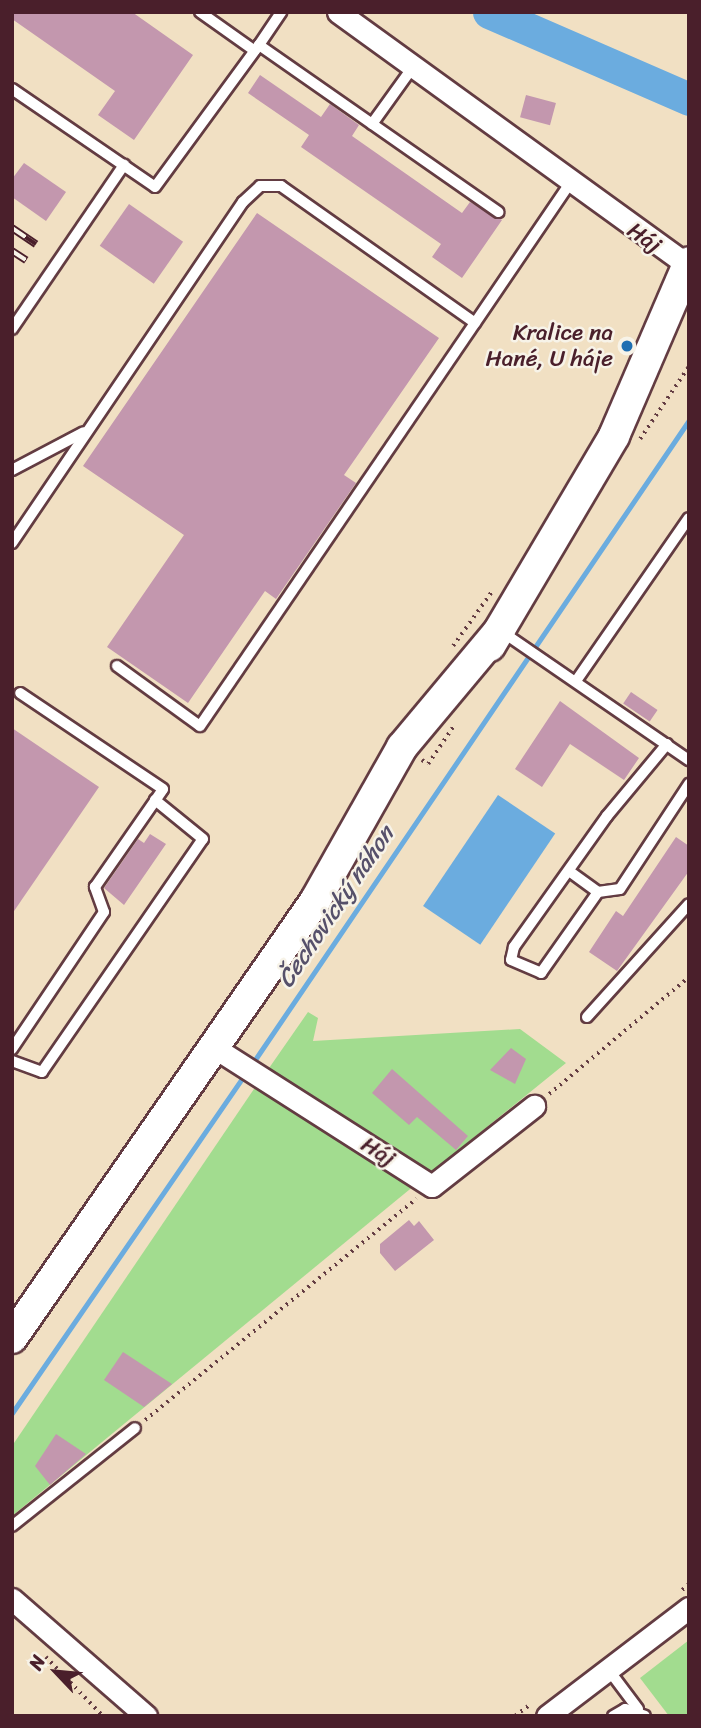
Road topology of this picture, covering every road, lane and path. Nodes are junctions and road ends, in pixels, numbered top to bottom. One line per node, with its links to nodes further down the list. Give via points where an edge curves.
1 (200, 12): 4 (lane)
2 (281, 12): 4 (lane)
3 (338, 12): 5 (street, Háj)
4 (257, 48): 7 (lane); 8 (lane, via 161,186)
5 (413, 67): 7 (lane); 9 (street, Háj)
6 (12, 89): 8 (lane)
7 (372, 124): 10 (lane)
8 (124, 165): 13 (lane)
9 (570, 183): 11 (street, Háj); 12 (lane)
10 (498, 212)
11 (688, 263): 19 (main road, Háj, via 614,436)
12 (475, 324): 14 (lane, via 281,186 265,184 243,202); 21 (lane, via 200,726)
13 (12, 329)
14 (89, 428): 15 (lane); 17 (lane)
15 (12, 470)
16 (689, 518): 22 (lane)
17 (12, 543)
18 (499, 581): 20 (path)
19 (511, 638): 22 (lane); 33 (main road, Háj, via 315,901)
20 (446, 656)
21 (117, 666)
22 (576, 681): 24 (lane)
23 (20, 692): 27 (lane, via 163,789)
24 (667, 744): 25 (lane); 28 (lane)
25 (689, 760)
26 (689, 784): 29 (lane, via 620,889)
27 (155, 800): 34 (lane, via 95,887 104,912); 35 (lane, via 202,839 42,1072)
28 (569, 871): 29 (lane); 29 (lane, via 514,947 511,960 524,970 541,973)
29 (597, 892)
30 (689, 904): 32 (lane)
31 (689, 977): 36 (path)
32 (587, 1017)
33 (215, 1048): 37 (street, Háj); 38 (main road, Háj)
34 (12, 1049)
35 (12, 1061)
36 (534, 1106): 37 (street)
37 (432, 1186): 39 (path)
38 (12, 1338)
39 (135, 1428): 40 (lane)
40 (12, 1526)
41 (12, 1599): 47 (street)
42 (689, 1608): 44 (street)
43 (42, 1652): 46 (path)
44 (608, 1669): 45 (lane); 48 (street)
45 (641, 1712): 49 (lane)
46 (103, 1716)
47 (146, 1716)
48 (547, 1716)
49 (613, 1716)

